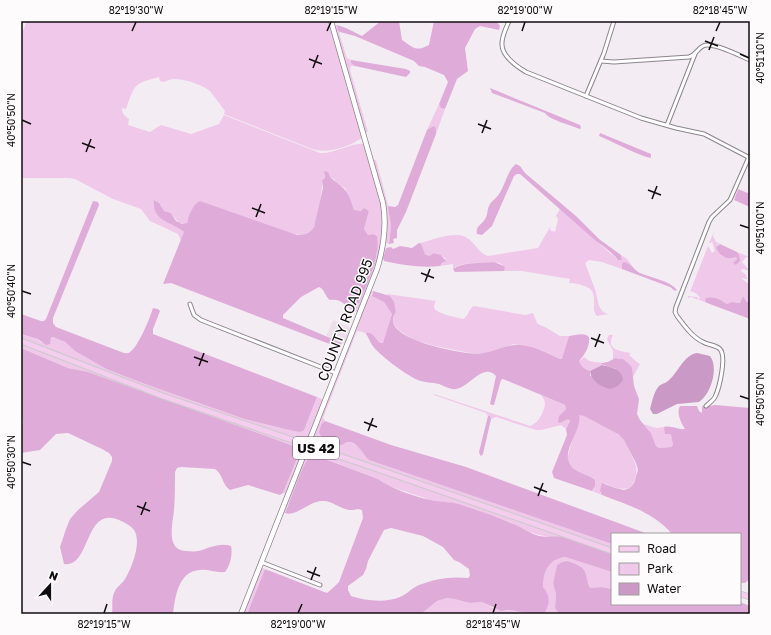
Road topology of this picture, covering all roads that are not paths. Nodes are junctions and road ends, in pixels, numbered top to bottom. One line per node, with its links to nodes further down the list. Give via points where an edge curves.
1 (508, 21): 7 (street, via 502,43 508,58 526,72)
2 (614, 21): 6 (street)
3 (332, 23): 12 (street, COUNTY ROAD 995, via 383,203 386,230 378,264)
4 (696, 53): 5 (street, via 709,44); 6 (street, via 688,57); 8 (street)
5 (750, 60)
6 (601, 61): 7 (street)
7 (586, 96): 8 (street, via 641,118)
8 (667, 125): 9 (street, via 704,134)
9 (749, 158): 13 (street, via 730,200 709,222 675,312 695,337 719,348 723,354 717,392)
10 (190, 304): 12 (street, via 196,318)
11 (21, 341): 14 (main road, US 42, via 163,396)
12 (336, 374): 14 (street, COUNTY ROAD 995)
13 (706, 406)
14 (308, 445): 15 (main road, US 42); 16 (street, COUNTY ROAD 995)
15 (611, 550)
16 (261, 562): 17 (street); 18 (street, COUNTY ROAD 995)
17 (320, 585)
18 (241, 614)

